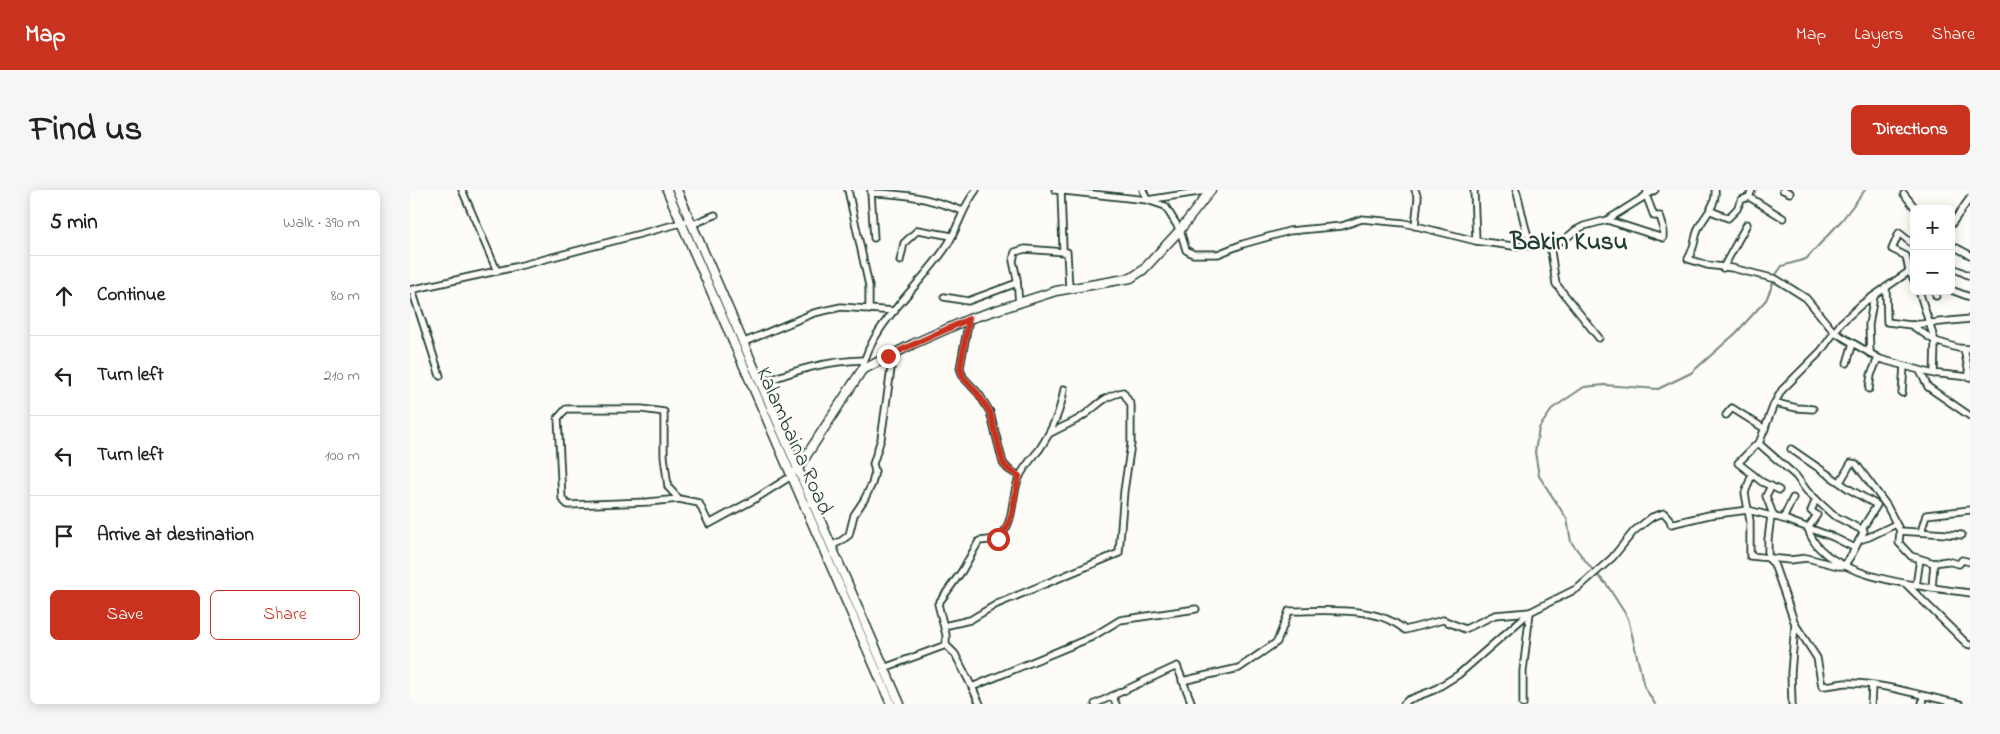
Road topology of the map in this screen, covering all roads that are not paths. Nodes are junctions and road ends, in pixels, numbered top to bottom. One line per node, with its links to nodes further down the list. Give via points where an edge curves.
1 (462, 190): 50 (street)
2 (667, 190): 32 (main road, Kalambaina Road)
3 (848, 190): 62 (street, via 869,286)
4 (926, 190): 22 (street)
5 (976, 190): 26 (street)
6 (1059, 190): 24 (street); 43 (street)
7 (1143, 190): 24 (street)
8 (1211, 190): 24 (street); 35 (main road)
9 (1415, 190): 34 (street, via 1418,198)
10 (1474, 190): 38 (street)
11 (1516, 190): 40 (street)
12 (1655, 190): 18 (street)
13 (1715, 190): 27 (street)
14 (1752, 190): 21 (street)
15 (1783, 190): 19 (street)
16 (678, 191): 32 (main road)
17 (871, 191): 22 (street); 37 (street)
18 (1647, 193): 31 (street); 31 (street, via 1654,216 1660,216 1663,238)
19 (1790, 193)
20 (1904, 194): 25 (street)
21 (1750, 196): 27 (street, via 1741,200 1728,218); 29 (street)
22 (924, 198): 26 (street)
23 (1970, 198): 30 (street)
24 (1147, 200): 35 (street, via 1165,206)
25 (1913, 205)
26 (962, 211): 36 (street)
27 (1711, 211): 47 (street, via 1698,230 1695,247 1688,259)
28 (715, 215): 32 (street)
29 (1783, 218)
30 (1955, 219)
31 (1607, 220): 41 (street, via 1584,226)
32 (687, 223): 50 (street); 71 (main road); 97 (main road, Kalambaina Road)
33 (1747, 224): 47 (street)
34 (1414, 226): 35 (street, via 1362,219 1342,226 1289,231 1218,254 1204,255 1186,250); 38 (street)
35 (1180, 230): 54 (main road, via 1143,270 1131,278)
36 (952, 236): 45 (street, via 918,230 904,243); 63 (street)
37 (874, 238)
38 (1476, 241): 40 (street)
39 (1910, 242): 46 (street, via 1899,232 1892,249 1906,256)
40 (1532, 245): 41 (street)
41 (1550, 245): 69 (street, via 1556,284)
42 (1955, 247): 44 (street)
43 (1064, 252): 52 (street, via 1025,249 1014,252); 54 (street, via 1067,252)
44 (1970, 255)
45 (900, 261)
46 (1910, 266)
47 (1722, 268): 68 (street, via 1776,279 1806,298)
48 (1955, 269): 51 (street)
49 (1910, 270): 53 (street)
50 (497, 271): 55 (street)
51 (1970, 276)
52 (1017, 283): 59 (street, via 968,301); 61 (street)
53 (1886, 287): 58 (street); 67 (street, via 1887,322)
54 (1069, 288): 61 (main road)
55 (411, 290): 83 (street)
56 (1955, 291): 60 (street)
57 (1920, 295): 66 (street)
58 (1874, 296): 68 (street); 74 (street, via 1869,325)
59 (944, 297)
60 (1970, 297)
61 (1019, 304): 64 (main road)
62 (869, 310): 63 (street); 71 (street, via 842,308 814,313)
63 (895, 311): 77 (street, via 876,335)
64 (969, 319): 75 (main road); 99 (street, via 960,368 963,377 990,412 1003,463)
65 (1970, 319): 66 (street)
66 (1929, 323): 67 (street); 70 (street)
67 (1911, 325): 70 (street)
68 (1834, 332): 72 (street); 89 (street)
69 (1599, 338)
70 (1935, 341): 73 (street); 82 (street)
71 (742, 343): 85 (main road)
72 (1853, 343): 74 (street); 78 (street)
73 (1967, 349): 84 (street)
74 (1870, 353): 76 (street)
75 (888, 356): 80 (main road); 117 (street, via 891,369 872,484 854,515 848,535)
76 (1878, 358): 79 (street); 87 (street)
77 (864, 360): 80 (street); 85 (street, via 798,369)
78 (1847, 363)
79 (1904, 366): 81 (street); 88 (street)
80 (862, 370): 97 (main road)
81 (1920, 370): 82 (street); 92 (street, via 1928,387)
82 (1934, 374): 84 (street)
83 (440, 376)
84 (1970, 376)
85 (761, 383): 97 (main road)
86 (1064, 389): 94 (street)
87 (1869, 389)
88 (1902, 393)
89 (1775, 402): 90 (street); 93 (street)
90 (1813, 409)
91 (1726, 415): 93 (street, via 1732,408)
92 (1970, 416)
93 (1765, 429): 95 (street)
94 (1048, 434): 99 (street); 131 (street, via 1080,418 1100,401 1123,392 1130,405 1131,444 1119,553 997,604 970,620)
95 (1758, 443): 98 (street, via 1738,463); 105 (street, via 1796,476)
96 (1791, 449): 100 (street)
97 (795, 472): 104 (street, via 755,500 709,524 699,503); 117 (main road); 140 (main road, Kalambaina Road)
98 (1752, 474): 101 (street); 106 (street, via 1745,493)
99 (1019, 476): 131 (street, via 1013,511 1003,532 998,539 979,541 938,604)
100 (1840, 482): 110 (street, via 1851,463 1856,464); 112 (street, via 1877,504)
101 (1771, 486): 102 (street); 108 (street, via 1766,496)
102 (1779, 490)
103 (1793, 498): 109 (street)
104 (679, 499): 104 (street, via 568,505 562,499 558,418 566,409 664,412 668,487)
105 (1816, 499): 111 (street, via 1811,511 1817,515); 112 (street, via 1833,515)
106 (1748, 510): 108 (street); 119 (street, via 1752,540 1750,556); 129 (street, via 1671,524 1664,513 1652,517 1578,588)
107 (1970, 510): 114 (street, via 1926,515)
108 (1773, 516): 109 (street); 119 (street)
109 (1783, 519): 111 (street)
110 (1896, 524): 113 (street); 116 (street)
111 (1808, 528): 118 (street); 123 (street, via 1810,537 1820,550)
112 (1862, 529): 116 (street)
113 (1900, 531): 114 (street); 120 (street, via 1899,543 1911,556)
114 (1921, 532): 115 (street)
115 (1962, 534)
116 (1859, 540): 118 (street)
117 (831, 546): 134 (main road)
118 (1855, 548): 123 (street)
119 (1768, 558): 123 (street, via 1807,558); 130 (street, via 1774,564)
120 (1920, 559): 122 (street); 125 (street)
121 (1970, 562): 122 (street)
122 (1934, 563): 126 (street)
123 (1844, 566): 124 (street)
124 (1904, 582): 125 (street); 132 (street)
125 (1916, 586): 126 (street)
126 (1932, 588): 127 (street)
127 (1970, 593)
128 (1196, 609): 137 (street, via 1120,620 1092,637)
129 (1530, 612): 135 (street, via 1495,615 1465,629 1443,620 1405,630 1396,622 1354,610 1289,612 1277,642 1239,668); 146 (street, via 1458,675); 147 (street, via 1523,671)
130 (1795, 624): 136 (street, via 1817,658 1822,686 1845,683); 148 (street)
131 (944, 626): 133 (street)
132 (1970, 644)
133 (946, 645): 134 (street); 137 (street, via 955,654)
134 (884, 668): 141 (main road)
135 (1182, 680): 138 (street, via 1176,666); 145 (street)
136 (1872, 686): 139 (street); 149 (street)
137 (972, 687): 142 (street)
138 (1112, 696): 143 (street); 144 (street)
139 (1923, 696): 150 (street); 151 (street)
140 (891, 704)
141 (900, 704)
142 (980, 704)
143 (1095, 704)
144 (1116, 704)
145 (1192, 704)
146 (1404, 704)
147 (1523, 704)
148 (1792, 704)
149 (1871, 704)
150 (1922, 704)
151 (1960, 704)

